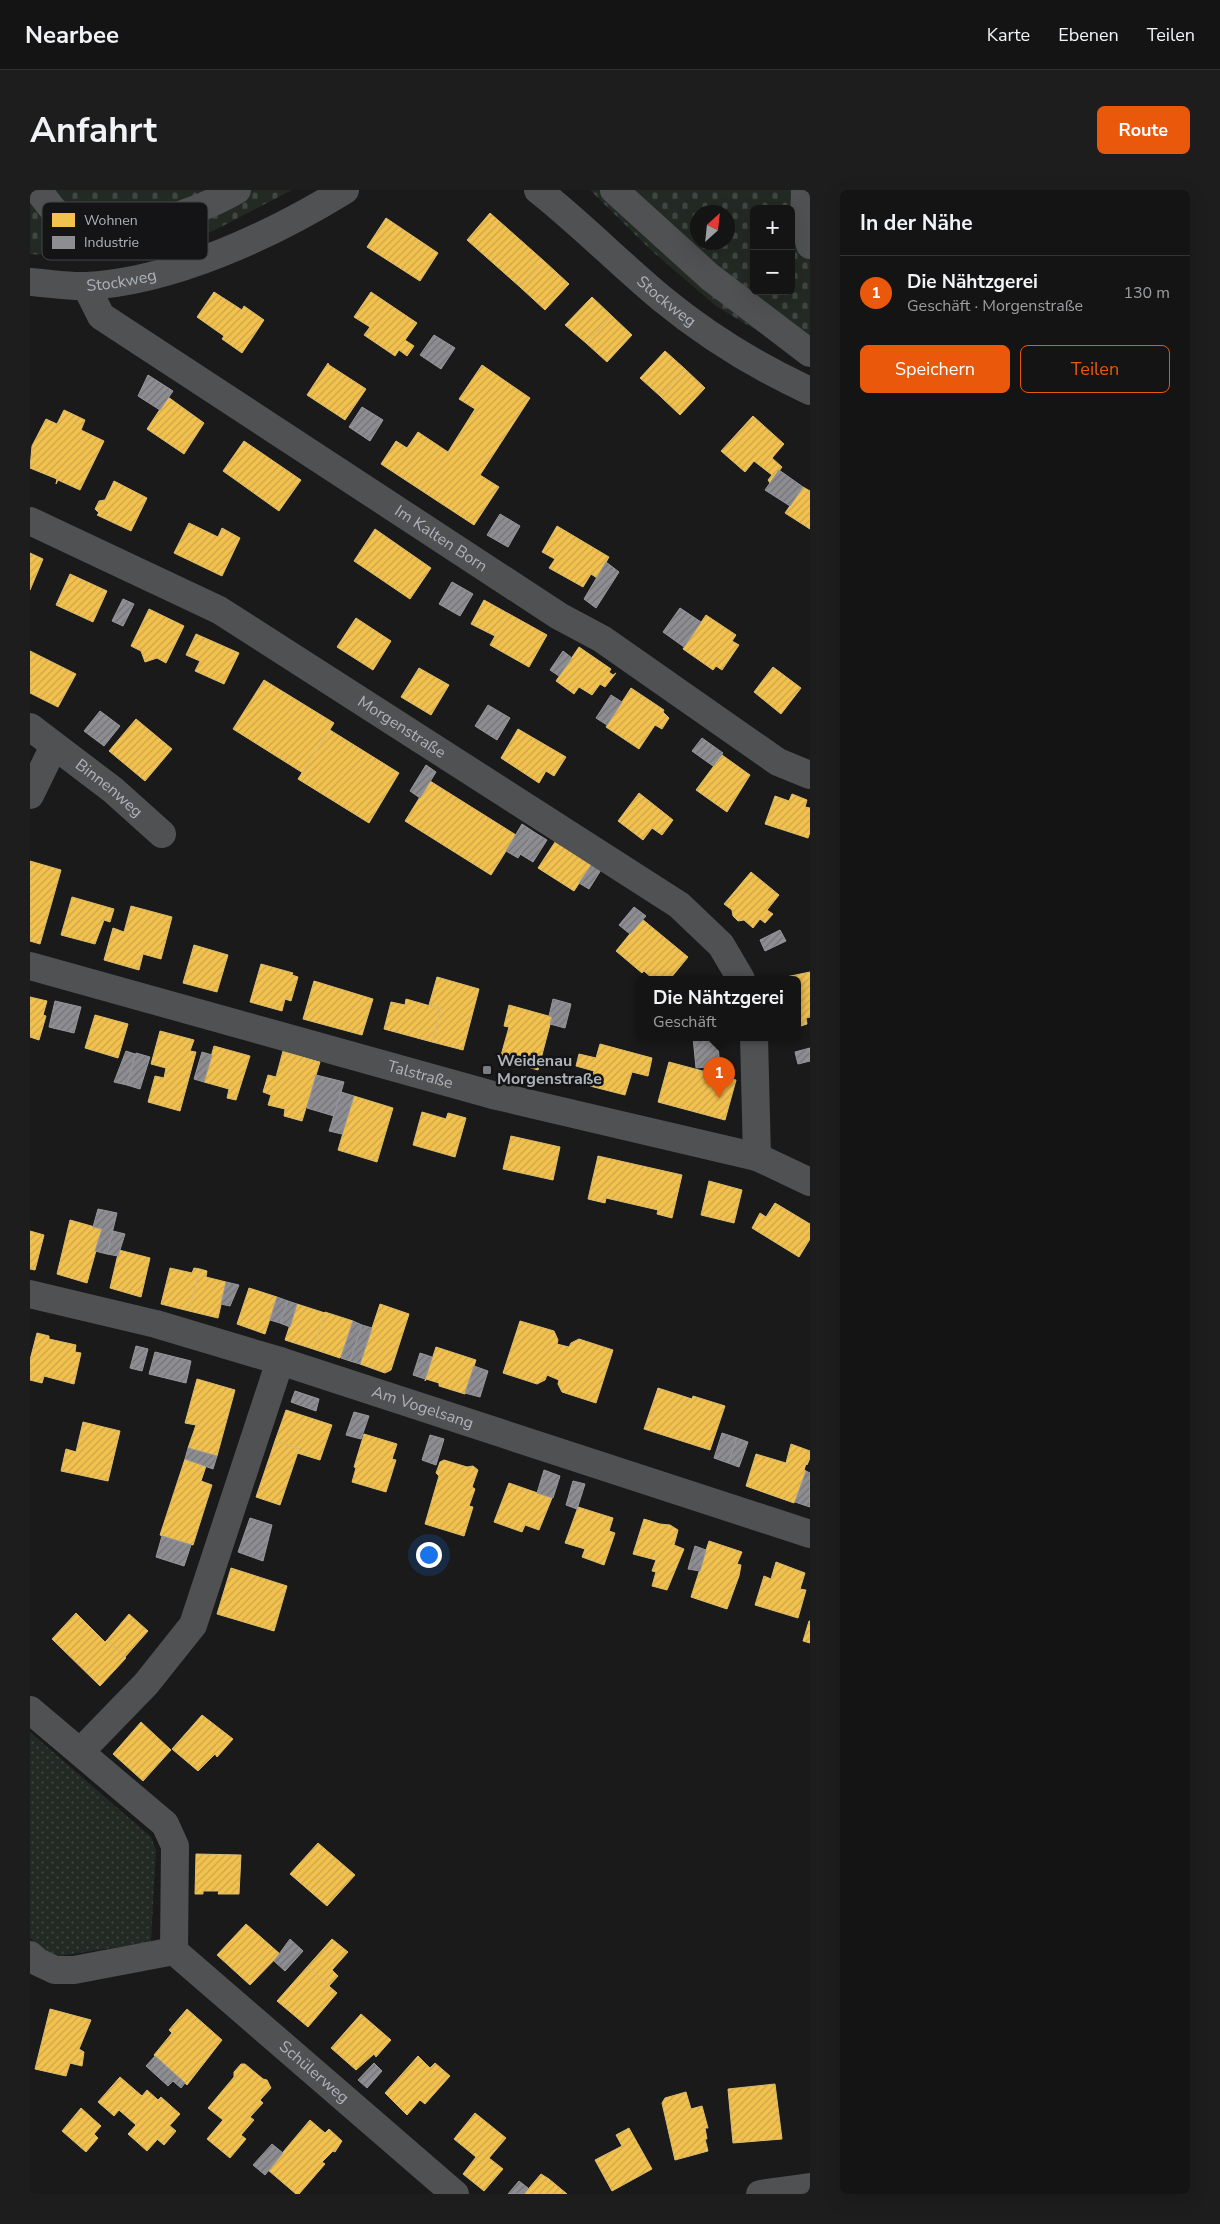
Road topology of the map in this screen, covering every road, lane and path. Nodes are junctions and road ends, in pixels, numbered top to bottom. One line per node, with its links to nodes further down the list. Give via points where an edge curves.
1 (38, 190): 7 (street)
2 (237, 190): 8 (street)
3 (345, 190): 10 (street, Stockweg, via 232,250)
4 (538, 190): 15 (street, Stockweg, via 669,304 739,353)
5 (614, 190): 14 (street, via 710,276)
6 (805, 190): 9 (street, via 804,223)
7 (48, 202)
8 (208, 203)
9 (810, 245)
10 (208, 257)
11 (199, 260): 13 (street, Stockweg, via 140,278)
12 (30, 282): 13 (street, Stockweg)
13 (86, 286): 19 (street, Im Kalten Born, via 101,316 559,616 602,639 778,762)
14 (810, 353)
15 (810, 391)
16 (30, 521): 23 (street, Morgenstraße, via 218,610 679,905 721,945)
17 (30, 727): 18 (street, Binnenweg)
18 (54, 746): 20 (street); 21 (street, Binnenweg, via 112,790)
19 (810, 775)
20 (30, 795)
21 (162, 834)
22 (30, 966): 25 (street, Talstraße, via 493,1094)
23 (739, 976)
24 (754, 1041): 25 (street)
25 (757, 1156): 26 (street, Talstraße)
26 (810, 1182)
27 (30, 1294): 28 (street, Am Vogelsang, via 156,1324)
28 (280, 1361): 29 (street, Am Vogelsang); 31 (street, via 193,1624 146,1684)
29 (810, 1534)
30 (30, 1710): 31 (street)
31 (80, 1752): 32 (street, via 165,1824 175,1846)
32 (174, 1951): 33 (street, via 74,1970 55,1970); 35 (street, Schülerweg)
33 (30, 1955)
34 (810, 2187): 36 (street)
35 (455, 2194)
36 (760, 2194)

